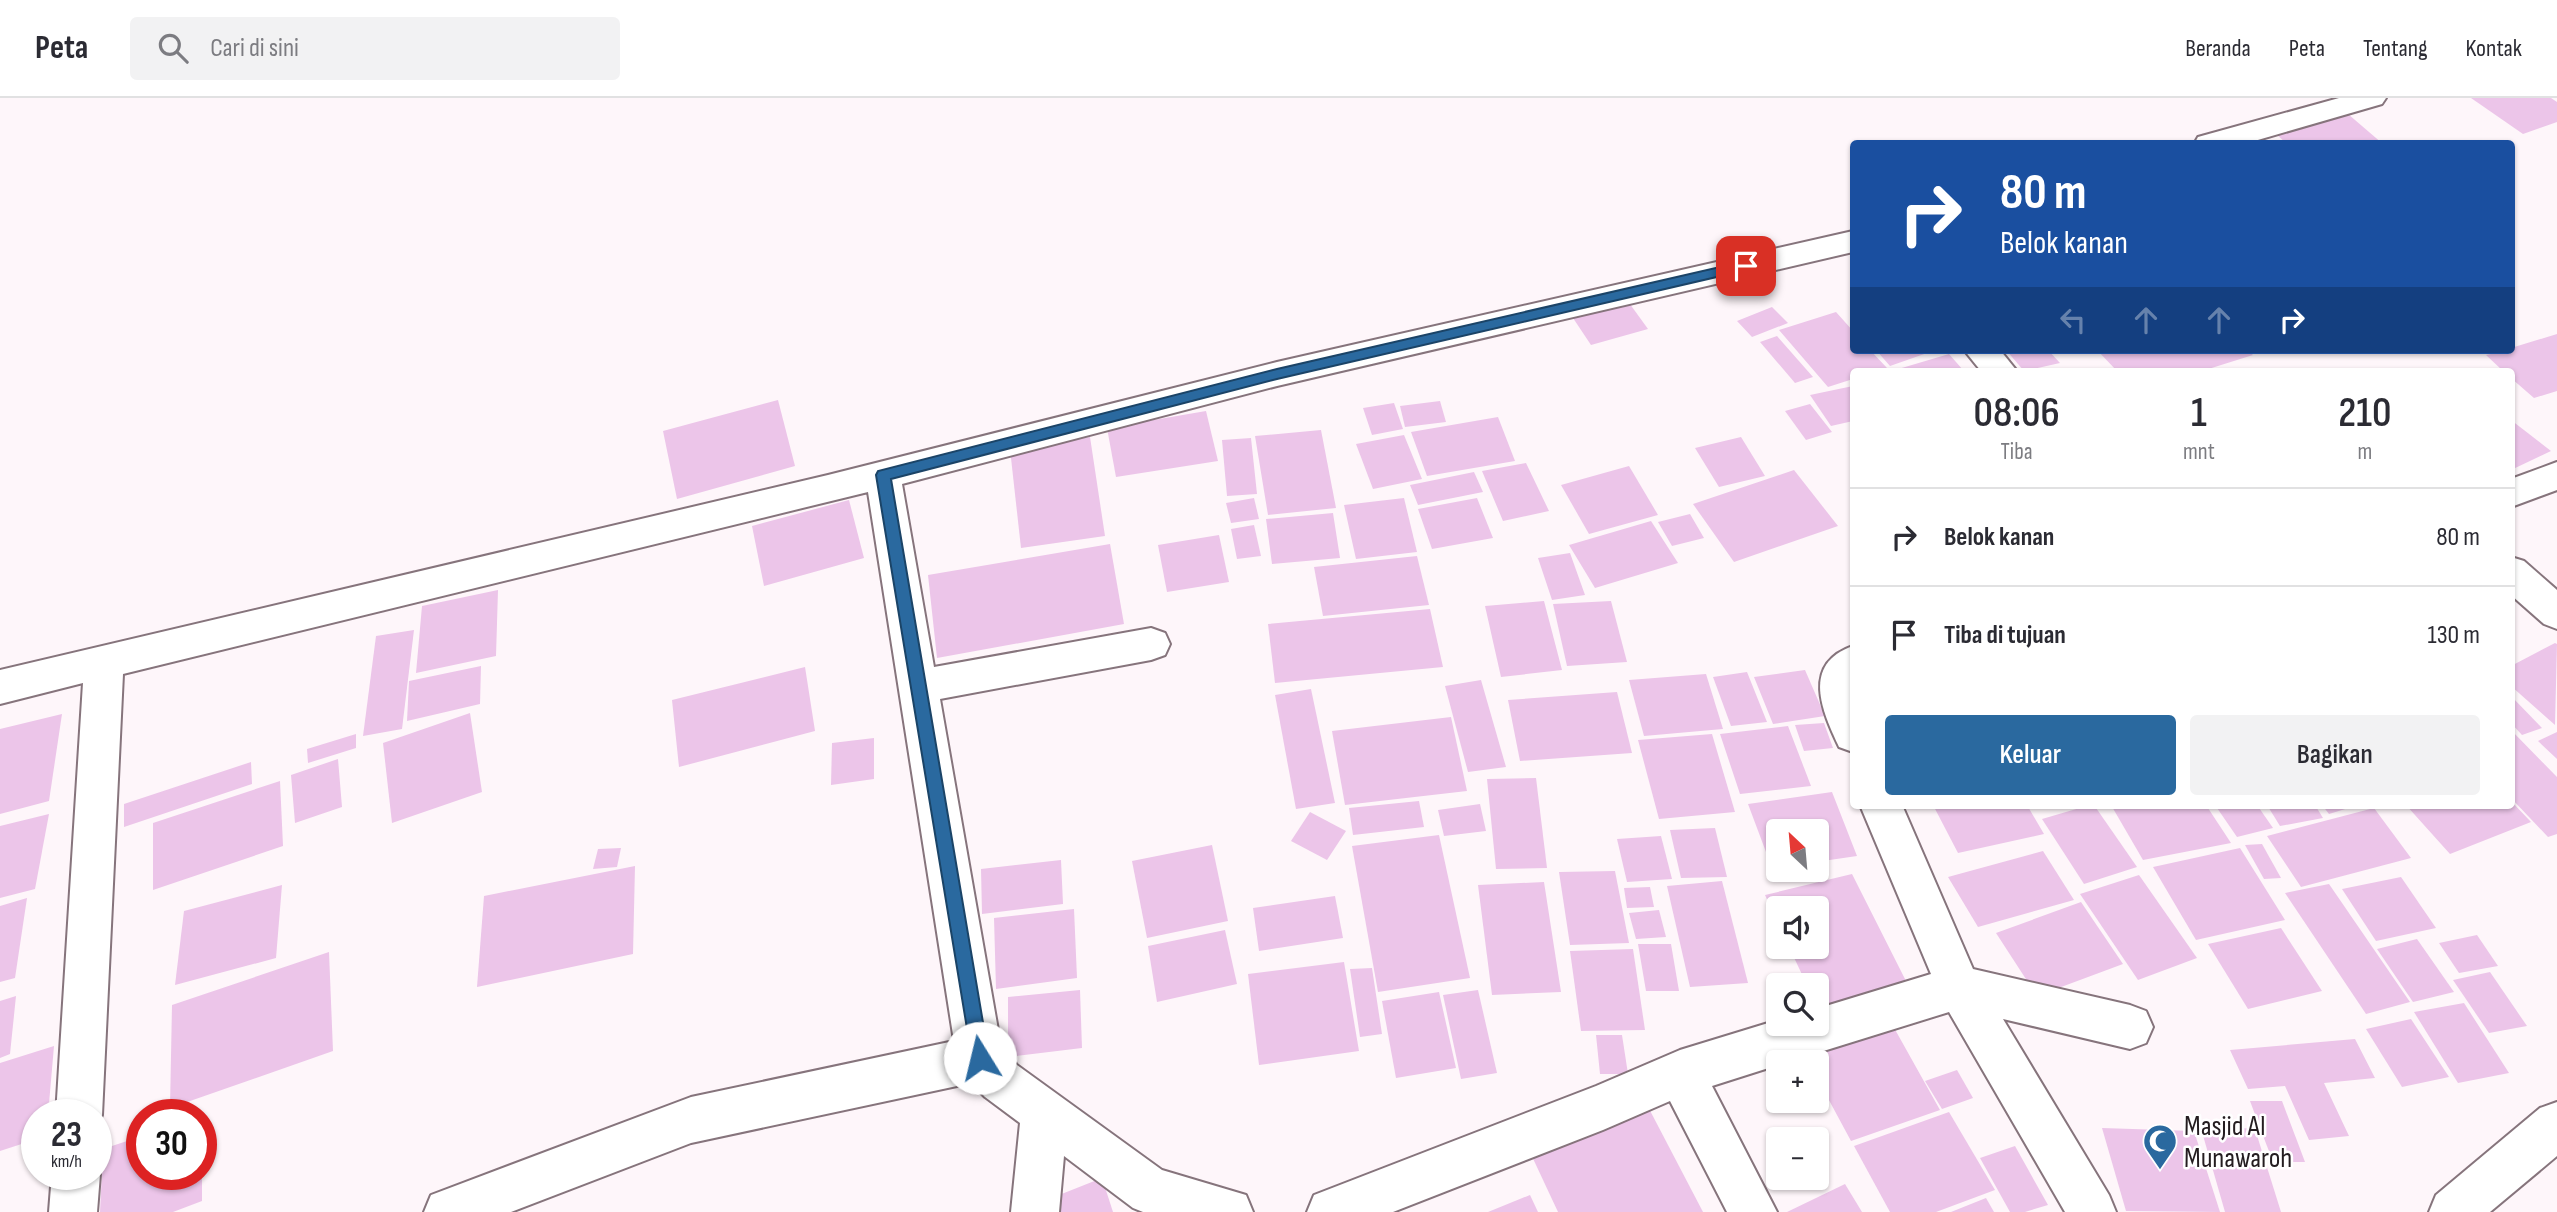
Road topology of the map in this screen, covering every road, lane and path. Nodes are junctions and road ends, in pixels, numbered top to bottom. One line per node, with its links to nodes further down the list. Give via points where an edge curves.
1 (2372, 98): 2 (street)
2 (2222, 140)
3 (1850, 242): 6 (street, via 1277,374)
4 (1985, 354): 5 (street)
5 (1997, 368)
6 (883, 475): 12 (street); 14 (street)
7 (2557, 476): 8 (street)
8 (2515, 492)
9 (2515, 576): 10 (street)
10 (2557, 613)
11 (1151, 644): 14 (street)
12 (104, 662): 15 (street); 22 (street)
13 (1850, 665): 16 (street, via 1836,690)
14 (918, 686): 20 (street)
15 (0, 687)
16 (1850, 727)
17 (1883, 809): 18 (street)
18 (1959, 987): 19 (street); 21 (street); 32 (street)
19 (2130, 1027)
20 (980, 1058): 23 (street, via 1001,1081); 27 (street, via 691,1120)
21 (1680, 1073): 30 (street); 31 (street)
22 (80, 1099)
23 (1044, 1112): 28 (street); 29 (street, via 1150,1191)
24 (2557, 1125): 33 (street)
25 (75, 1190): 26 (street)
26 (74, 1212)
27 (448, 1212)
28 (1035, 1212)
29 (1229, 1212)
30 (1331, 1212)
31 (1753, 1212)
32 (2092, 1212)
33 (2454, 1212)

